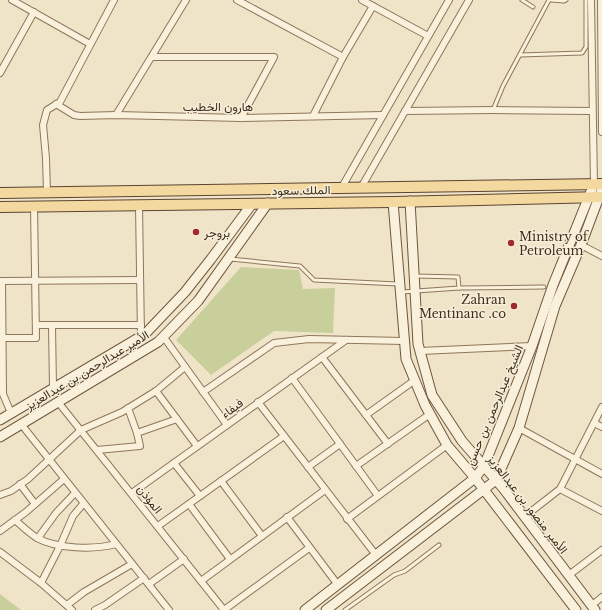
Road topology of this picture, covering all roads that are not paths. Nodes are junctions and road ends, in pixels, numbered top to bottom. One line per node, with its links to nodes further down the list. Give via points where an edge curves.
1 (12, 0): 16 (street)
2 (114, 0): 18 (street)
3 (186, 0): 20 (street)
4 (237, 0): 21 (street)
5 (362, 0): 14 (street)
6 (449, 0): 17 (street)
7 (468, 0): 25 (street)
8 (522, 0): 15 (lane)
9 (550, 0): 10 (lane); 19 (lane)
10 (566, 0)
11 (586, 0): 19 (lane, via 586,47 582,53)
12 (590, 0): 26 (street)
13 (600, 0): 31 (street)
14 (373, 6): 17 (street); 21 (street)
15 (533, 7)
16 (34, 12): 18 (street); 22 (street)
17 (428, 36): 28 (street)
18 (90, 44): 23 (street, via 60,102)
19 (520, 55): 24 (lane, via 499,93)
20 (152, 57): 27 (street); 30 (street, via 274,57)
21 (343, 57): 29 (street)
22 (0, 73)
23 (56, 104): 27 (street, هارون الخطيب, via 74,115); 35 (street, via 47,110 43,125)
24 (493, 110): 25 (street); 26 (street)
25 (405, 111): 32 (street)
26 (592, 111): 34 (street)
27 (116, 115): 30 (street, هارون الخطيب)
28 (383, 115): 29 (street, هارون الخطيب); 33 (street)
29 (313, 116): 30 (street, هارون الخطيب)
30 (241, 118)
31 (602, 132)
32 (362, 186): 33 (main road, الملك سعود); 34 (main road, الملك سعود)
33 (342, 187): 35 (main road, الملك سعود)
34 (600, 190): 37 (main road, الملك سعود); 47 (street, الشيخ عبدالرحمن بن حسن)
35 (47, 192): 36 (main road, الملك سعود)
36 (0, 193)
37 (588, 197): 39 (main road, الملك سعود); 66 (street, الشيخ عبدالرحمن بن حسن)
38 (393, 202): 39 (main road, الملك سعود); 40 (main road, الملك سعود); 54 (street)
39 (410, 202): 50 (street, الأمير منصور بن عبدالعزيز)
40 (268, 203): 41 (main road, الملك سعود); 46 (street, الأمير عبدالرحمن بن عبدالعزيز)
41 (252, 204): 42 (main road, الملك سعود); 45 (street, الأمير عبدالرحمن بن عبدالعزيز)
42 (139, 205): 43 (main road, الملك سعود); 51 (street)
43 (34, 206): 44 (main road, الملك سعود); 53 (street)
44 (0, 207)
45 (237, 224): 46 (street, via 246,224); 62 (street, الأمير عبدالرحمن بن عبدالعزيز, via 185,292)
46 (248, 231): 49 (street, الأمير عبدالرحمن بن عبدالعزيز)
47 (581, 245): 48 (street); 90 (street, الشيخ عبدالرحمن بن حسن, via 556,306)
48 (602, 256)
49 (228, 259): 54 (lane, via 300,266 314,280); 61 (street, الأمير عبدالرحمن بن عبدالعزيز, via 198,301)
50 (414, 276): 55 (lane, via 458,277); 57 (street, الأمير منصور بن عبدالعزيز)
51 (140, 280): 53 (street); 60 (street)
52 (1, 281): 53 (street); 63 (street)
53 (35, 281): 58 (street)
54 (400, 288): 57 (lane); 65 (street)
55 (459, 288): 56 (lane); 57 (lane)
56 (544, 288)
57 (415, 291): 67 (street, الأمير منصور بن عبدالعزيز)
58 (36, 325): 59 (street); 63 (street, via 36,338)
59 (52, 325): 60 (street); 74 (street)
60 (141, 325): 62 (street)
61 (163, 336): 70 (street); 71 (street, الأمير عبدالرحمن بن عبدالعزيز, via 158,342)
62 (142, 337): 69 (street, الأمير عبدالرحمن بن عبدالعزيز)
63 (1, 338): 81 (street, via 3,394)
64 (346, 340): 65 (street); 68 (street, فيفاء); 76 (street, via 309,339 274,343)
65 (404, 341): 73 (street, via 406,359)
66 (532, 346): 67 (street); 104 (street, الشيخ عبدالرحمن بن حسن)
67 (420, 351): 104 (street, الأمير منصور بن عبدالعزيز, via 432,395 462,441)
68 (322, 357): 72 (street, فيفاء); 83 (street)
69 (94, 364): 71 (street); 74 (street, الأمير عبدالرحمن بن عبدالعزيز)
70 (185, 367): 75 (street); 76 (street)
71 (100, 376): 77 (street, الأمير عبدالرحمن بن عبدالعزيز)
72 (292, 378): 78 (street, فيفاء); 95 (street)
73 (414, 380): 82 (street); 83 (street)
74 (53, 388): 81 (street, الأمير عبدالرحمن بن عبدالعزيز)
75 (156, 391): 80 (street); 84 (street)
76 (203, 392): 88 (street)
77 (58, 402): 87 (street, الأمير عبدالرحمن بن عبدالعزيز); 91 (street, المؤذن)
78 (258, 402): 88 (street, فيفاء); 93 (street)
79 (602, 407): 86 (street)
80 (128, 408): 91 (street); 92 (street)
81 (11, 413): 85 (street, الأمير عبدالرحمن بن عبدالعزيز)
82 (430, 414): 96 (street); 97 (street)
83 (366, 415): 96 (street)
84 (177, 419): 92 (street); 98 (street)
85 (0, 420)
86 (594, 423): 89 (street); 101 (street)
87 (21, 424): 94 (street, الأمير عبدالرحمن بن عبدالعزيز); 100 (street)
88 (227, 425): 98 (street, فيفاء)
89 (602, 427)
90 (519, 428): 101 (street); 109 (street, الشيخ عبدالرحمن بن حسن)
91 (80, 430): 99 (street, المؤذن); 100 (street)
92 (137, 433): 99 (street, via 140,446)
93 (284, 436): 105 (street); 110 (street)
94 (0, 437)
95 (340, 444): 103 (street); 105 (street)
96 (388, 444): 103 (street)
97 (447, 445): 107 (street); 119 (street)
98 (197, 446): 102 (street, فيفاء)
99 (97, 450): 116 (street, المؤذن)
100 (48, 459): 108 (street); 111 (street)
101 (575, 459): 106 (street); 113 (street)
102 (174, 463): 116 (street, فيفاء); 118 (street)
103 (356, 466): 119 (street)
104 (484, 466): 107 (street, الشيخ عبدالرحمن بن حسن); 109 (street, الأمير منصور بن عبدالعزيز)
105 (308, 467): 114 (street)
106 (602, 474)
107 (475, 478): 112 (street); 138 (street, الشيخ عبدالرحمن بن حسن)
108 (64, 479): 115 (street); 120 (street)
109 (496, 480): 112 (street); 125 (street, الأمير منصور بن عبدالعزيز)
110 (221, 481): 118 (street); 130 (street)
111 (20, 484): 117 (street); 120 (street)
112 (483, 489): 155 (street); 157 (street)
113 (560, 489): 123 (street); 125 (street)
114 (325, 490): 124 (street); 126 (street)
115 (75, 493): 121 (street); 131 (street)
116 (132, 493): 128 (street, المؤذن)
117 (0, 495)
118 (200, 496): 122 (street)
119 (378, 496): 126 (street)
120 (35, 504): 127 (street)
121 (83, 504): 132 (street); 134 (street, via 72,516)
122 (189, 504): 128 (street); 140 (street)
123 (602, 511)
124 (287, 517): 130 (street); 135 (street)
125 (524, 517): 142 (street, الأمير منصور بن عبدالعزيز)
126 (347, 519): 138 (street)
127 (15, 520): 129 (street); 131 (street)
128 (158, 526): 139 (street, المؤذن)
129 (1, 529)
130 (262, 536): 140 (street)
131 (38, 538): 134 (street)
132 (116, 544): 134 (street, via 103,547); 141 (street)
133 (439, 545): 156 (lane, via 405,571 394,575)
134 (60, 546): 145 (street)
135 (310, 548): 147 (street); 153 (street)
136 (602, 550): 142 (street)
137 (0, 552): 145 (street)
138 (376, 555): 147 (street, الشيخ عبدالرحمن بن حسن)
139 (184, 559): 144 (street, المؤذن); 146 (street)
140 (230, 559): 144 (street)
141 (132, 564): 143 (street); 150 (street, via 84,592)
142 (569, 575): 149 (street, الأمير منصور بن عبدالعزيز)
143 (144, 578): 146 (street); 151 (street)
144 (201, 581): 153 (street, المؤذن)
145 (41, 583): 150 (street)
146 (149, 584): 152 (street)
147 (338, 585): 154 (street, الشيخ عبدالرحمن بن حسن)
148 (602, 597): 149 (street)
149 (594, 607)
150 (70, 608)
151 (95, 610)
152 (169, 610)
153 (224, 610)
154 (306, 610)
155 (326, 610)
156 (345, 610)
157 (576, 610)

